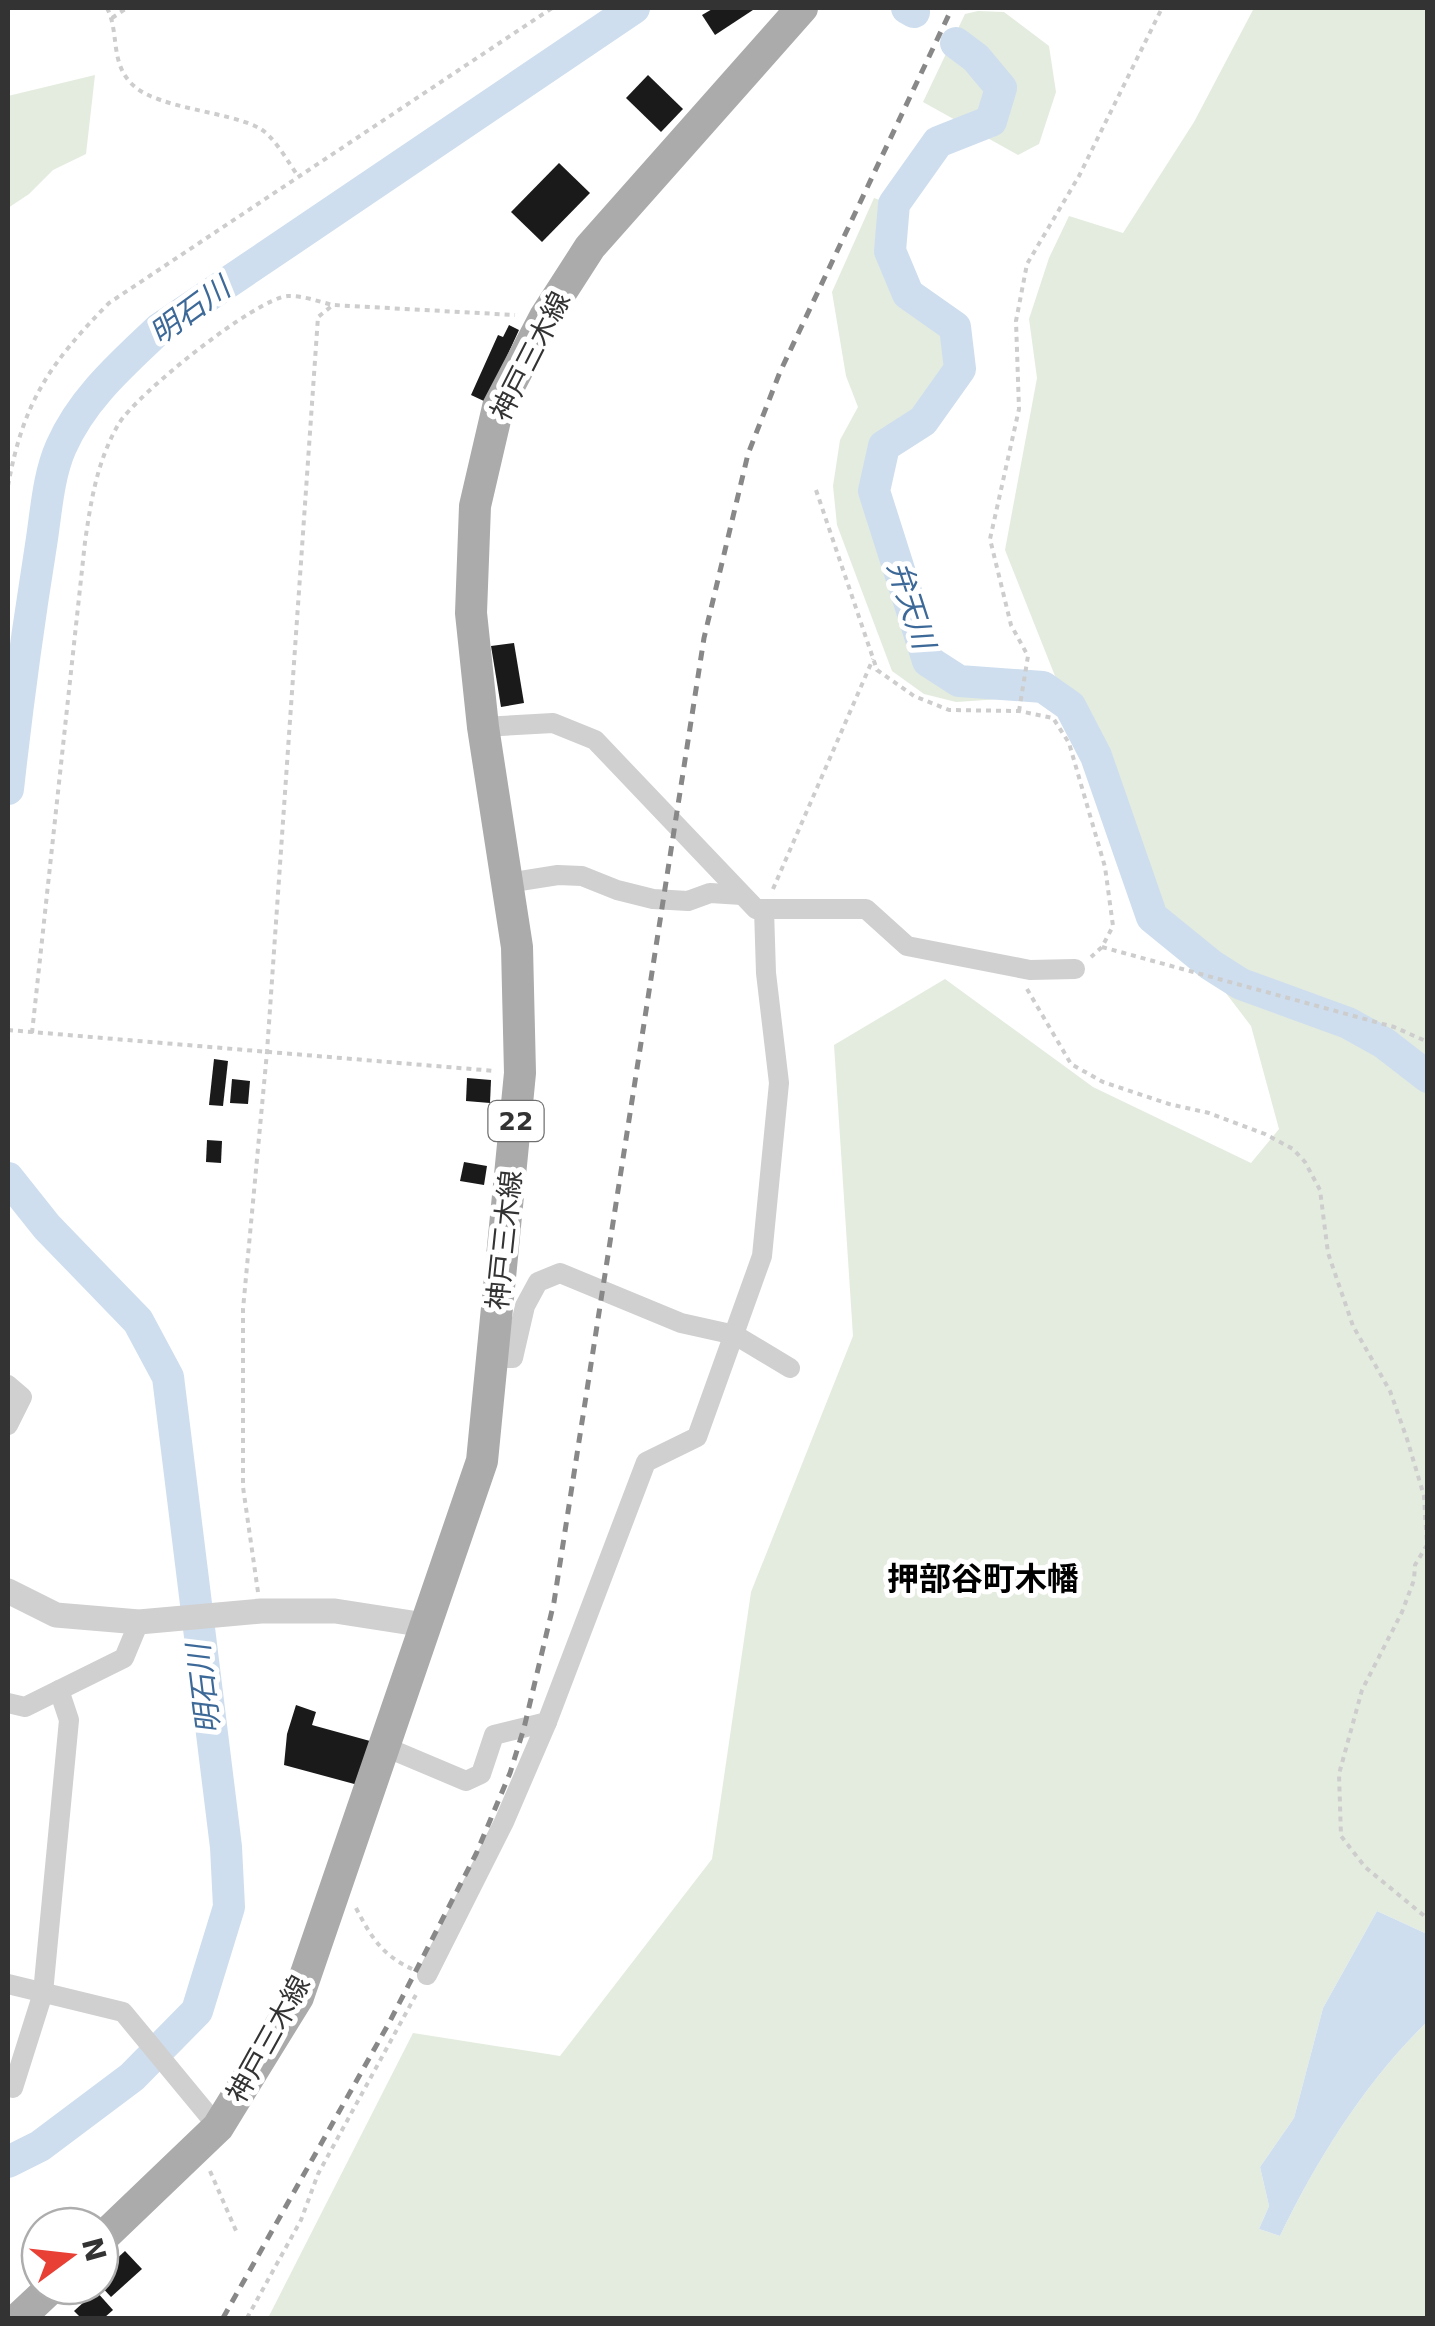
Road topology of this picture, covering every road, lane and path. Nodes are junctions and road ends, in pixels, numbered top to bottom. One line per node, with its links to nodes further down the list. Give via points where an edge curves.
1 (108, 8): 6 (path)
2 (127, 8): 6 (path)
3 (552, 8): 7 (path)
4 (802, 8): 9 (main road, 神戸三木線 / 22, via 590,247)
5 (1162, 8): 13 (path, via 1027,264 1016,320 1018,409 990,539 1011,625 1028,656)
6 (112, 18): 7 (path, via 114,52 133,86 262,129)
7 (298, 176): 10 (path, via 108,303 74,339 25,415)
8 (333, 305): 9 (path); 22 (path, via 288,296 266,304 168,372 120,421 102,457 84,542); 24 (path, via 318,317)
9 (545, 317): 14 (main road, 神戸三木線 / 22, via 498,407 475,506 471,613)
10 (8, 486)
11 (816, 490): 12 (path)
12 (873, 659): 13 (path, via 877,670 914,696 949,710); 17 (path)
13 (1019, 710): 18 (path, via 1053,718 1069,743 1105,867 1113,926)
14 (483, 727): 15 (main road, 神戸三木線 / 22); 16 (street, via 553,724 595,740)
15 (507, 884): 16 (street, via 582,876 653,899); 25 (main road, 神戸三木線 / 22, via 517,947)
16 (742, 896): 17 (street)
17 (764, 909): 19 (street, via 866,909 907,946); 26 (street, via 779,1083 762,1256)
18 (1102, 948): 20 (path); 23 (path)
19 (1016, 968): 20 (street); 40 (path, via 1070,1064 1102,1082 1265,1134 1293,1149 1320,1190 1328,1253 1346,1308 1407,1438 1424,1496 1427,1544 1362,1690 1339,1774 1341,1836 1365,1867)
20 (1075, 969)
21 (8, 1030): 22 (path)
22 (32, 1033): 24 (path)
23 (1428, 1042)
24 (267, 1052): 25 (path); 32 (path, via 243,1308 243,1487)
25 (520, 1073): 27 (main road, 神戸三木線 / 22)
26 (735, 1335): 27 (street, via 680,1323 560,1274 538,1282 525,1306 514,1358); 28 (street); 37 (street, via 697,1437 646,1462)
27 (492, 1358): 34 (main road, 神戸三木線 / 22, via 482,1462)
28 (790, 1368)
29 (8, 1385): 30 (street, via 22,1397)
30 (8, 1425)
31 (8, 1592): 33 (street, via 56,1616)
32 (261, 1611): 33 (street); 34 (street, via 335,1612)
33 (139, 1622): 35 (street, via 124,1658)
34 (424, 1625): 38 (main road, 神戸三木線 / 22)
35 (58, 1690): 36 (street, via 25,1707); 43 (street, via 68,1720)
36 (8, 1703)
37 (547, 1722): 38 (street, via 494,1735 480,1774 466,1781); 41 (street)
38 (383, 1746): 39 (main road, 神戸三木線 / 22)
39 (334, 1891): 41 (path, via 351,1899 375,1944 393,1961); 45 (main road, 神戸三木線 / 22, via 298,1997)
40 (1428, 1919)
41 (427, 1975): 48 (path)
42 (8, 1984): 43 (street)
43 (43, 1993): 44 (street); 45 (street, via 123,2012)
44 (12, 2088)
45 (208, 2135): 46 (main road, 神戸三木線 / 22); 47 (path)
46 (120, 2221)
47 (237, 2233)
48 (247, 2318)

